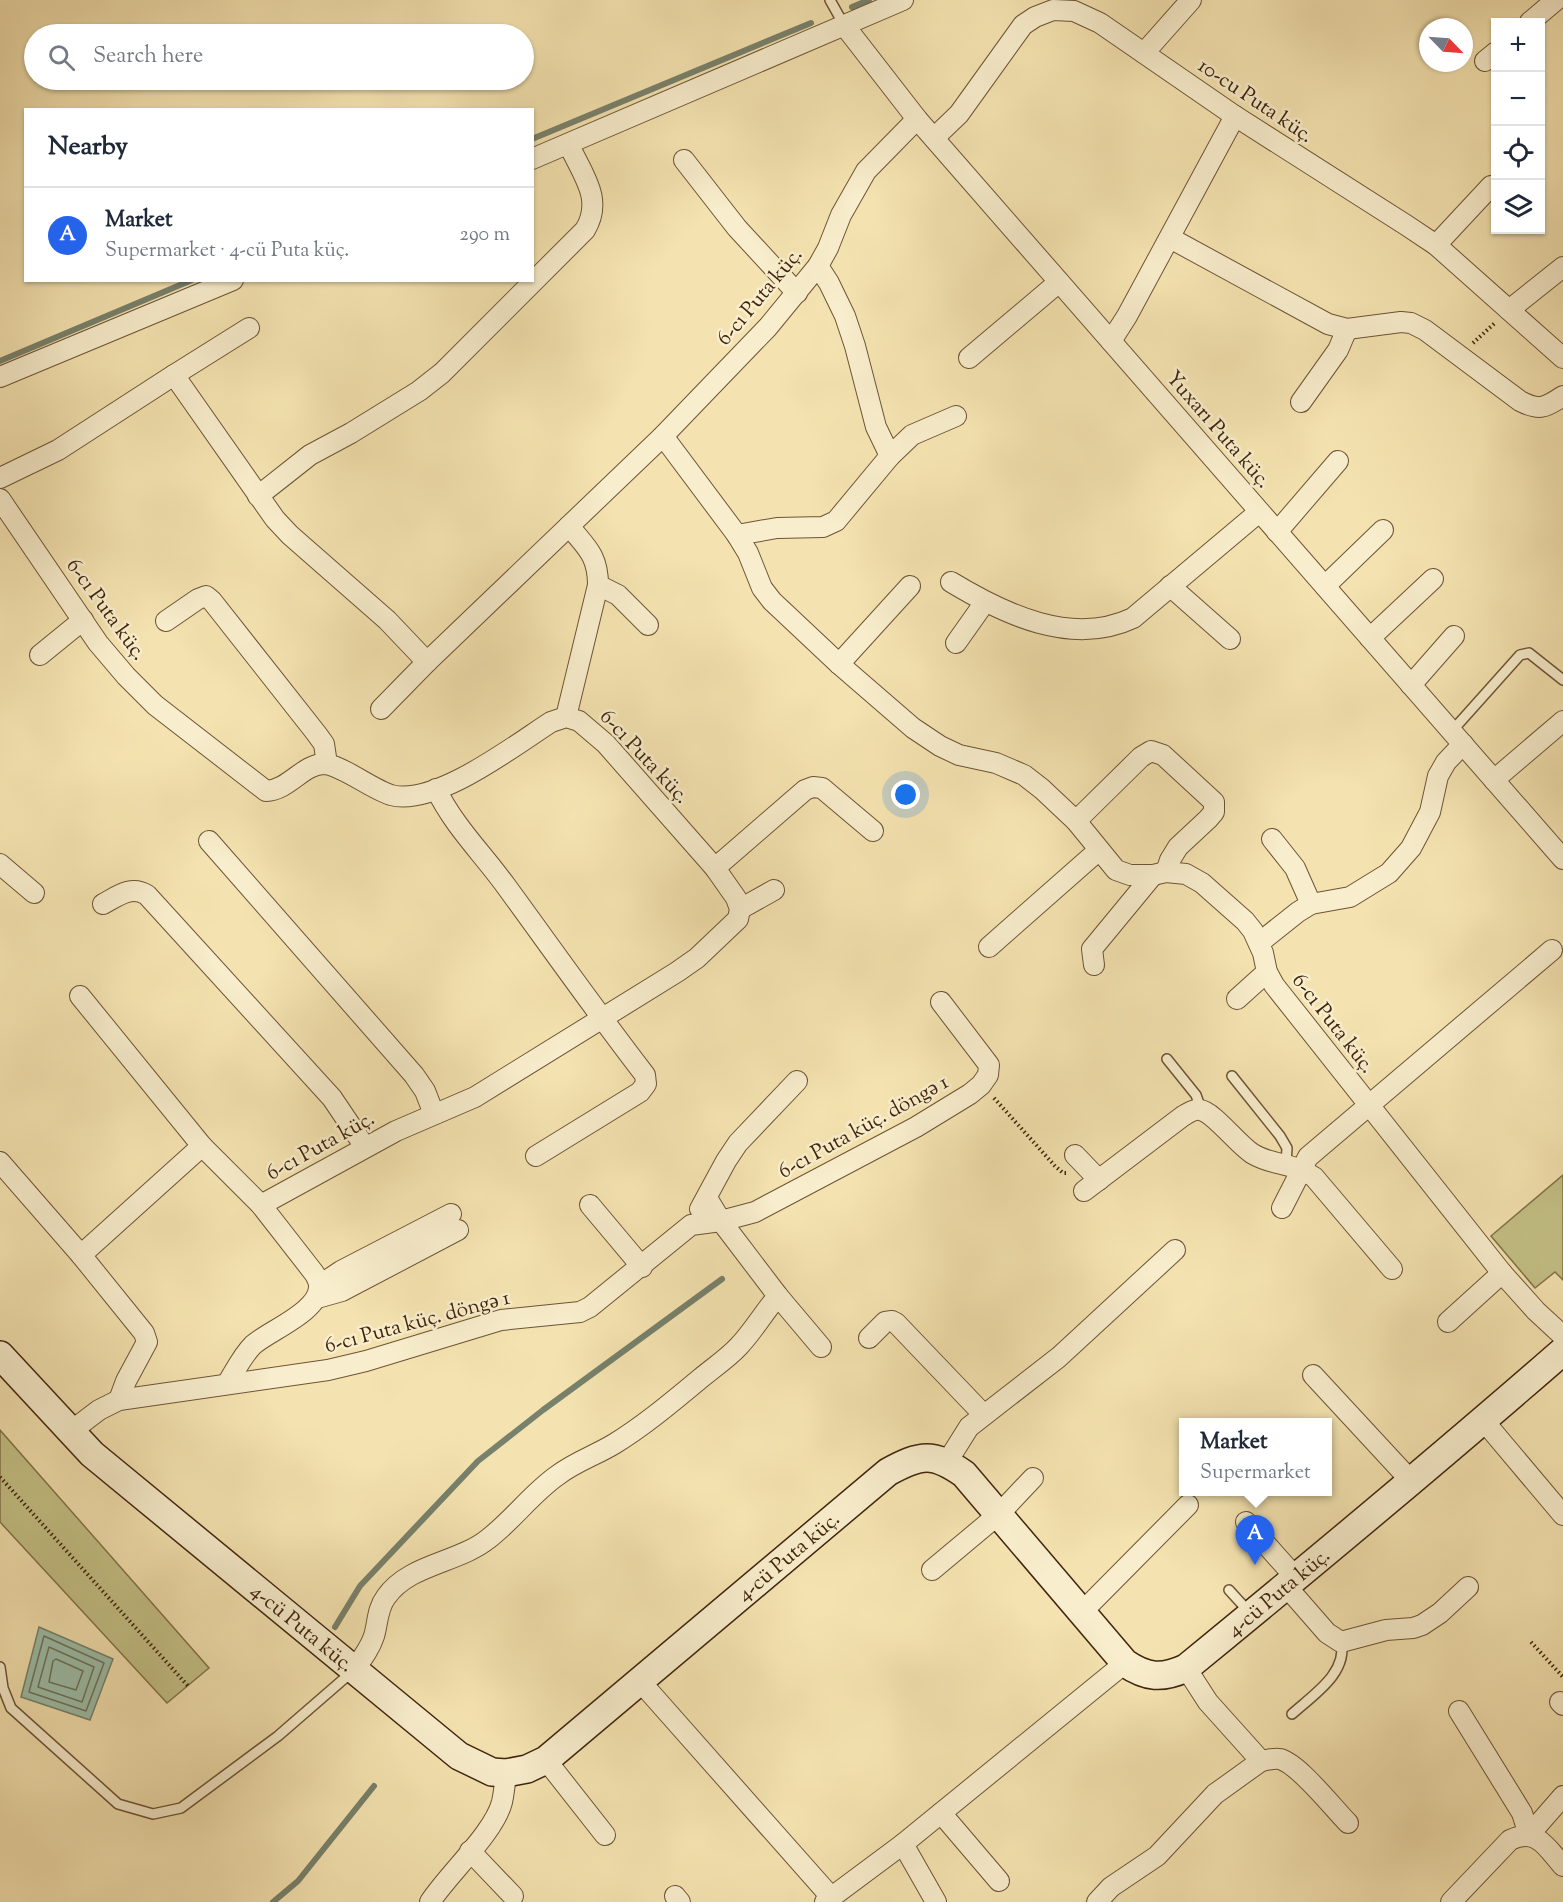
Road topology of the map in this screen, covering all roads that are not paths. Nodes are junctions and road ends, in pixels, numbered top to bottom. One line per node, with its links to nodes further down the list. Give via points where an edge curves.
1 (830, 0): 7 (lane)
2 (903, 0): 7 (street)
3 (1191, 0): 8 (street)
4 (1558, 0): 5 (street); 6 (street)
5 (1563, 5)
6 (1535, 18)
7 (844, 25): 10 (street, Yuxarı Puta küç.); 12 (street)
8 (1144, 53): 9 (street, 10-cu Puta küç.); 11 (street, 10-cu Puta küç., via 1100,23 1074,11 1053,10 1035,16 1023,25 960,114)
9 (1235, 116): 16 (street); 17 (street, 10-cu Puta küç.)
10 (917, 119): 11 (street, Yuxarı Puta küç.); 18 (street, 6-cı Puta küç., via 866,171)
11 (934, 138): 23 (street, Yuxarı Puta küç.)
12 (568, 145): 13 (street); 20 (street, via 592,194 592,219)
13 (534, 158)
14 (684, 160): 24 (street, via 737,228)
15 (1491, 186): 17 (street)
16 (1170, 238): 27 (street, via 1328,324); 28 (street)
17 (1436, 245): 25 (street, 10-cu Puta küç.)
18 (818, 266): 24 (street, 6-cı Puta küç.); 37 (street, via 845,316 876,427)
19 (1563, 267): 25 (street)
20 (534, 281)
21 (227, 282): 32 (street)
22 (533, 282): 40 (street, via 442,373 310,455)
23 (1059, 282): 28 (street, Yuxarı Puta küç.); 29 (street)
24 (797, 292): 36 (street, 6-cı Puta küç.)
25 (1509, 310): 30 (street, 10-cu Puta küç.)
26 (249, 328): 31 (street)
27 (1347, 329): 33 (street, via 1388,322 1410,323 1533,408 1548,406); 34 (street, via 1338,350)
28 (1111, 341): 42 (street, Yuxarı Puta küç.)
29 (969, 358)
30 (1563, 358)
31 (174, 375): 39 (street, via 58,450); 40 (street)
32 (0, 376)
33 (1563, 396)
34 (1301, 402)
35 (956, 416): 37 (street, via 912,435)
36 (663, 436): 43 (street, 6-cı Puta küç.); 46 (street, 6-cı Puta küç.)
37 (890, 456): 46 (street, via 836,521 823,527 777,528)
38 (1338, 461): 45 (street)
39 (0, 478)
40 (258, 496): 62 (street, via 290,535 387,620)
41 (0, 499): 54 (street, 6-cı Puta küç.)
42 (1259, 512): 45 (street, Yuxarı Puta küç.); 51 (street)
43 (569, 525): 49 (street, via 593,556); 62 (street, 6-cı Puta küç.)
44 (1383, 530): 52 (street)
45 (1277, 532): 52 (street, Yuxarı Puta küç.)
46 (737, 535): 63 (street, 6-cı Puta küç., via 762,588)
47 (1433, 579): 58 (street)
48 (951, 582): 53 (street)
49 (598, 585): 56 (street, via 618,595); 67 (street)
50 (910, 586): 63 (street)
51 (1170, 586): 53 (street, via 1133,618 1115,626 1089,629 1061,628); 59 (street)
52 (1325, 586): 58 (street, Yuxarı Puta küç.)
53 (985, 602): 60 (street)
54 (83, 620): 61 (street); 70 (street, 6-cı Puta küç., via 98,643 155,705 266,791 282,787 316,765)
55 (166, 621): 70 (street, via 198,598 206,596 212,601 324,744)
56 (648, 625)
57 (1454, 636): 65 (street)
58 (1370, 638): 65 (street, Yuxarı Puta küç.)
59 (1230, 639)
60 (956, 643)
61 (40, 655)
62 (427, 662): 66 (street, 6-cı Puta küç.)
63 (839, 664): 73 (street, 6-cı Puta küç., via 913,728 940,746 1024,775)
64 (1563, 680): 69 (lane, via 1529,653 1520,655)
65 (1411, 685): 69 (street, Yuxarı Puta küç.)
66 (381, 709)
67 (566, 717): 72 (street, 6-cı Puta küç., via 551,722 458,781); 80 (street, 6-cı Puta küç., via 579,721 606,744)
68 (1563, 721): 71 (street)
69 (1457, 738): 71 (street, Yuxarı Puta küç.); 85 (street, via 1438,776 1430,812 1403,859 1389,873 1350,897)
70 (327, 764): 72 (street, 6-cı Puta küç., via 393,796)
71 (1494, 780): 78 (street, Yuxarı Puta küç.)
72 (436, 789): 95 (street, via 457,825 502,880)
73 (1076, 820): 77 (street, 6-cı Puta küç.); 81 (street, via 1141,757 1151,751 1163,755 1214,802 1214,812 1178,847)
74 (873, 831): 80 (street, via 822,788 813,787)
75 (1272, 839): 85 (street, via 1295,868)
76 (209, 841): 101 (street, via 414,1075)
77 (1099, 850): 81 (street, 6-cı Puta küç., via 1116,870 1130,875); 88 (street)
78 (1563, 859)
79 (0, 864): 83 (street)
80 (715, 868): 86 (street, 6-cı Puta küç.)
81 (1160, 874): 87 (street, 6-cı Puta küç., via 1186,874 1202,883 1245,921); 90 (street, via 1092,949)
82 (774, 890): 86 (street)
83 (34, 893)
84 (103, 904): 103 (street, via 131,889 147,895 332,1098)
85 (1311, 904): 87 (street)
86 (740, 909): 95 (street, 6-cı Puta küç., via 738,920 697,958)
87 (1259, 943): 91 (street, 6-cı Puta küç.)
88 (989, 947)
89 (1552, 950): 99 (street)
90 (1094, 965)
91 (1267, 972): 93 (street); 99 (street, 6-cı Puta küç.)
92 (80, 996): 102 (street)
93 (1237, 999)
94 (941, 1002): 112 (street, 6-cı Puta küç. döngə 1, via 989,1065 981,1085 916,1127 755,1212)
95 (602, 1019): 101 (street, 6-cı Puta küç., via 475,1097); 104 (street, via 645,1075 646,1084 640,1092)
96 (1167, 1059): 100 (lane, via 1196,1095)
97 (1232, 1076): 107 (lane, via 1280,1136)
98 (797, 1081): 108 (street, via 738,1143)
99 (1369, 1107): 107 (street); 119 (street, 6-cı Puta küç.)
100 (1201, 1109): 105 (street, via 1183,1116 1091,1186); 107 (street, via 1254,1155)
101 (434, 1114): 103 (street, 6-cı Puta küç.)
102 (202, 1146): 109 (street); 116 (street)
103 (365, 1148): 109 (street, 6-cı Puta küç.)
104 (536, 1156)
105 (1080, 1160)
106 (0, 1162): 116 (street)
107 (1293, 1166): 111 (street); 118 (street, via 1314,1177)
108 (707, 1198): 112 (street); 114 (street)
109 (261, 1205): 120 (street, via 314,1273)
110 (590, 1205): 117 (street)
111 (1282, 1208)
112 (722, 1221): 114 (street, 6-cı Puta küç. döngə 1); 121 (street)
113 (454, 1222): 120 (street, via 341,1271)
114 (690, 1226): 117 (street, 6-cı Puta küç. döngə 1)
115 (1174, 1250): 131 (street, via 1059,1357)
116 (81, 1255): 130 (street, via 144,1333 147,1342)
117 (642, 1267): 129 (street, 6-cı Puta küç. döngə 1, via 580,1312 501,1320 328,1370)
118 (1392, 1269)
119 (1502, 1273): 122 (street); 123 (street, 6-cı Puta küç.)
120 (318, 1292): 129 (street, via 310,1308 253,1346)
121 (778, 1296): 125 (street); 151 (street, via 737,1348 662,1410 613,1444 559,1474 487,1540 404,1580 386,1597 366,1653)
122 (1448, 1322)
123 (1563, 1336)
124 (869, 1338): 131 (street, via 885,1322 896,1323)
125 (821, 1347)
126 (1563, 1351): 132 (street, 4-cü Puta küç.)
127 (0, 1355): 133 (street, 4-cü Puta küç.)
128 (1313, 1375): 136 (street)
129 (227, 1384): 130 (street, 6-cı Puta küç. döngə 1)
130 (119, 1400): 133 (street, 6-cı Puta küç. döngə 1)
131 (983, 1414): 134 (street, via 969,1427)
132 (1483, 1420): 136 (street, 4-cü Puta küç.); 139 (street)
133 (70, 1432): 151 (street, 4-cü Puta küç.)
134 (947, 1462): 138 (street, 4-cü Puta küç., via 964,1474); 152 (street, 4-cü Puta küç., via 925,1457 888,1472)
135 (1033, 1478): 138 (street)
136 (1412, 1482): 142 (street, 4-cü Puta küç.)
137 (1188, 1505): 145 (street)
138 (999, 1514): 141 (street); 145 (street, 4-cü Puta küç.)
139 (1563, 1515)
140 (1246, 1522): 142 (street)
141 (932, 1570)
142 (1291, 1582): 146 (street, 4-cü Puta küç.); 147 (street, via 1327,1634)
143 (1468, 1587): 147 (street, via 1422,1625)
144 (1229, 1590): 146 (lane)
145 (1081, 1613): 148 (street, 4-cü Puta küç.)
146 (1251, 1615): 150 (street, 4-cü Puta küç.)
147 (1341, 1642): 154 (lane, via 1344,1653 1340,1664)
148 (1125, 1663): 150 (street, 4-cü Puta küç., via 1138,1672 1155,1676 1171,1675); 159 (street)
149 (0, 1667): 151 (lane, via 11,1708 118,1804 153,1814 181,1808 278,1736)
150 (1186, 1668): 156 (street, via 1208,1702)
151 (353, 1671): 157 (street, 4-cü Puta küç., via 459,1756 492,1772)
152 (639, 1680): 155 (street, 4-cü Puta küç.); 168 (street)
153 (1459, 1711): 162 (street, via 1518,1806)
154 (1292, 1714)
155 (546, 1760): 157 (street, 4-cü Puta küç.); 161 (street)
156 (1261, 1761): 160 (street, via 1279,1759 1290,1764); 171 (street, via 1215,1794 1157,1856)
157 (506, 1773): 164 (street, via 502,1803 493,1822)
158 (1563, 1796): 162 (street)
159 (941, 1813): 163 (street); 166 (street)
160 (1348, 1823)
161 (605, 1835)
162 (1529, 1835): 165 (street); 172 (street, via 1510,1840)
163 (903, 1844): 168 (street); 170 (street)
164 (470, 1851): 167 (street); 169 (street)
165 (1563, 1866)
166 (999, 1881)
167 (513, 1896)
168 (828, 1899)
169 (430, 1902)
170 (936, 1902)
171 (1096, 1902)
172 (1451, 1902)

